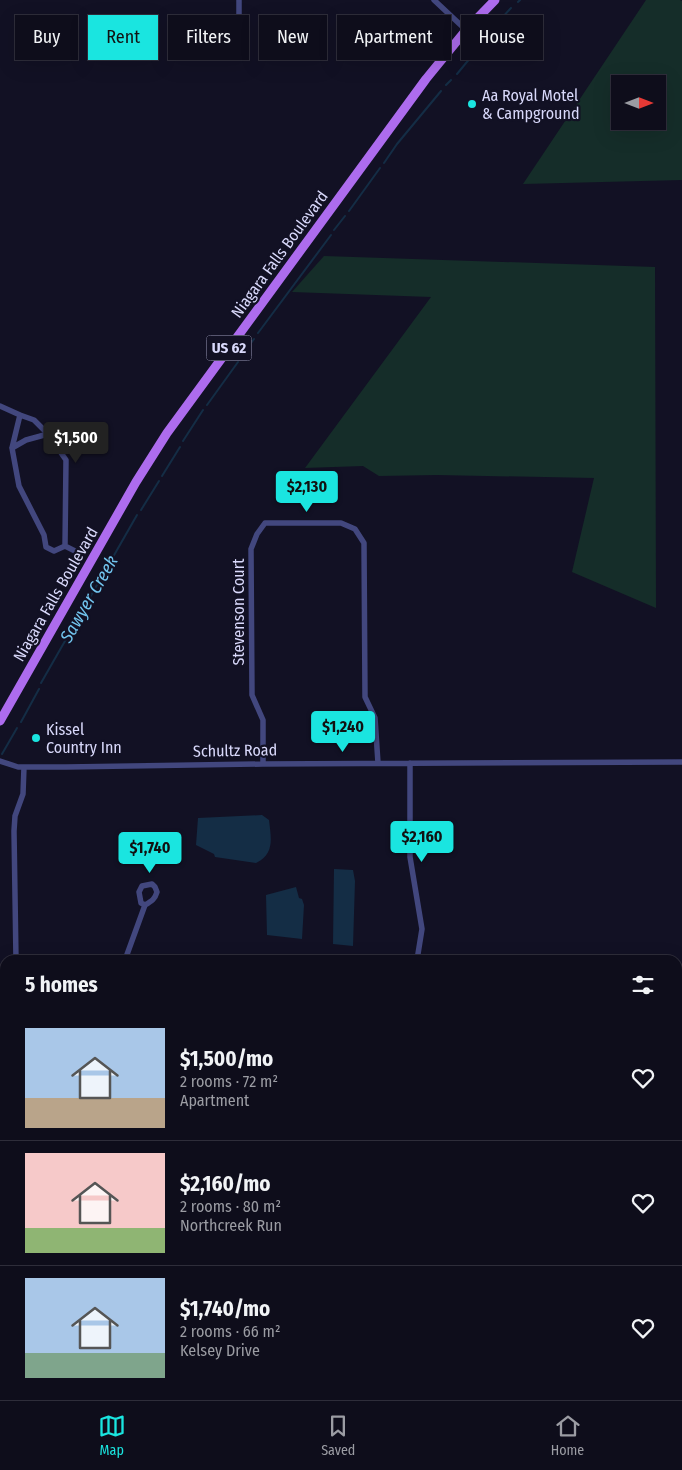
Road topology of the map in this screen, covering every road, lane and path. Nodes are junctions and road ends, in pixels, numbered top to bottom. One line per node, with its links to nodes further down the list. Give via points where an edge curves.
1 (240, 0): 4 (street)
2 (434, 0): 6 (street)
3 (494, 0): 5 (main road, Niagara Falls Boulevard / US 62)
4 (240, 15)
5 (480, 15)
6 (461, 25)
7 (461, 36): 14 (main road, Niagara Falls Boulevard / US 62, via 420,86 167,433)
8 (0, 406): 9 (street)
9 (20, 415): 10 (street, via 34,420); 11 (street)
10 (48, 434): 11 (street); 12 (street, via 66,460)
11 (12, 448): 12 (street, via 19,486 44,534 46,547 54,550)
12 (65, 546): 13 (street)
13 (81, 554)
14 (0, 721)
15 (0, 761): 20 (street, Schultz Road)
16 (682, 762): 18 (street, Schultz Road)
17 (378, 763): 18 (street, Schultz Road); 19 (street, Schultz Road); 19 (street, Stevenson Court, via 375,718 365,697 364,543 355,529 342,523 265,523 251,549 252,695 262,720)
18 (410, 763): 24 (street, via 410,857 422,929)
19 (263, 764): 20 (street, Schultz Road)
20 (24, 767): 22 (street, via 14,831)
21 (145, 904): 23 (street)
22 (16, 955)
23 (127, 955)
24 (418, 955)

